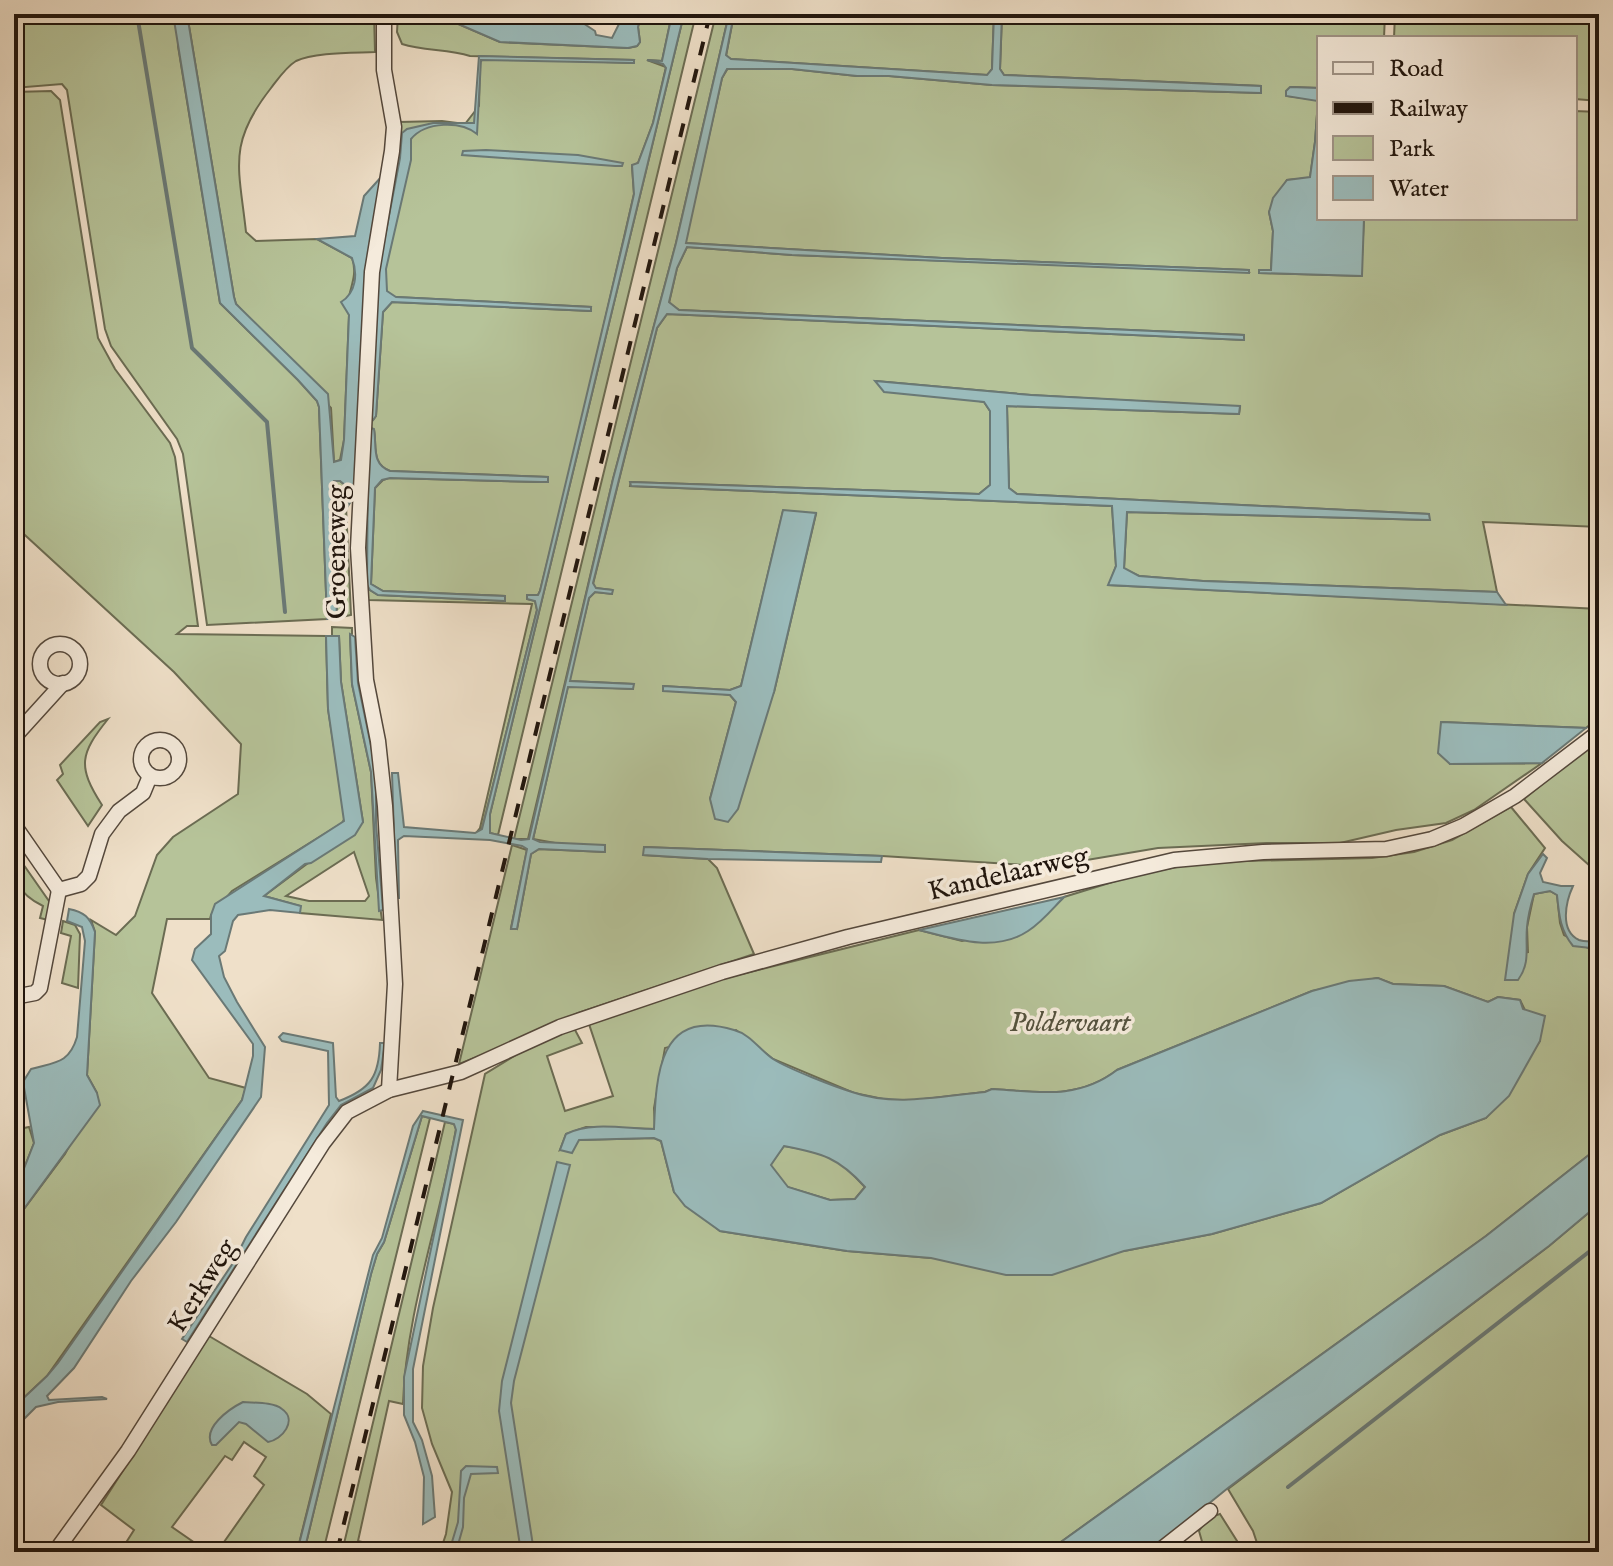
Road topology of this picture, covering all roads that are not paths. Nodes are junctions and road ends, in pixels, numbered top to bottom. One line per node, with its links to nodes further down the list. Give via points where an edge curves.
1 (384, 14): 10 (street, Groeneweg, via 384,70 394,127 372,272 358,548 366,680 378,741 388,851 395,984)
2 (63, 683): 4 (street)
3 (1599, 732): 9 (street, Kandelaarweg, via 1515,796 1432,839 1373,850 1187,858 883,928 709,976)
4 (14, 737)
5 (150, 776): 7 (street, via 143,793 119,811 102,834 89,876)
6 (14, 825): 7 (street)
7 (59, 890): 8 (street, via 40,988)
8 (14, 997)
9 (420, 1083): 10 (street, Kerkweg)
10 (389, 1090): 12 (street, Kerkweg, via 347,1112 329,1135 128,1451)
11 (1210, 1511): 13 (street)
12 (55, 1552)
13 (1158, 1552)

